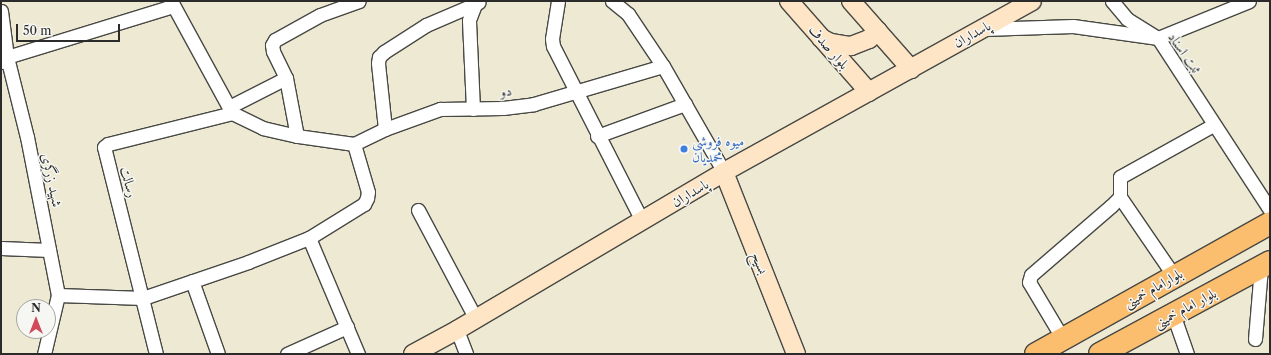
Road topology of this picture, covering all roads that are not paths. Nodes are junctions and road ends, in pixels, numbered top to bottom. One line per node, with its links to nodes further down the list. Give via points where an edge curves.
1 (359, 1): 19 (street, via 320,15 276,40 272,45 273,51)
2 (558, 1): 20 (street, via 553,46)
3 (612, 1): 17 (street, via 628,14)
4 (789, 1): 14 (street, بلوار صدف)
5 (851, 1): 13 (street)
6 (1032, 1): 12 (street, پاسداران)
7 (1112, 1): 15 (street, via 1127,19)
8 (1249, 1): 15 (street)
9 (478, 2): 23 (street, via 469,20); 26 (street, via 426,25 380,57 378,63)
10 (172, 3): 16 (street); 24 (street)
11 (1, 13): 16 (street, شهید زرگری)
12 (983, 29): 15 (street, ثبت اسناد, via 1073,26); 18 (street, پاسداران)
13 (878, 31): 14 (street, via 869,39 851,46 831,43); 18 (street)
14 (821, 37): 21 (street, بلوار صدف)
15 (1158, 38): 25 (street, ثبت اسناد)
16 (4, 60): 38 (street, شهید زرگری, via 27,137)
17 (663, 66): 20 (street, دو); 22 (street)
18 (911, 69): 21 (street, پاسداران)
19 (286, 78): 24 (street); 27 (street)
20 (576, 92): 23 (street, دو, via 534,104); 28 (street)
21 (869, 92): 30 (street, پاسداران)
22 (685, 104): 28 (street); 30 (street)
23 (473, 109): 26 (street, دو, via 440,109)
24 (231, 110): 27 (street, via 263,128); 43 (street, رسالت, via 104,147)
25 (1213, 125): 31 (street, via 1120,177); 33 (street, ثبت اسناد)
26 (385, 129): 29 (street, دو)
27 (297, 136): 29 (street)
28 (597, 136): 34 (street)
29 (354, 144): 36 (street, via 368,192 367,198 364,204)
30 (724, 172): 34 (street, پاسداران); 57 (street, بسیح)
31 (1120, 197): 40 (street); 48 (street, via 1031,275 1029,282)
32 (418, 210): 45 (street)
33 (1270, 210)
34 (642, 221): 45 (street, پاسداران)
35 (1270, 223): 40 (highway, بلوارامام خمینی)
36 (309, 238): 41 (street); 46 (street)
37 (1, 248): 38 (street)
38 (49, 250): 42 (street, شهید زرگری)
39 (1265, 264): 44 (highway, بلوار امام خمینی); 49 (street)
40 (1174, 276): 48 (highway, بلوارامام خمینی)
41 (192, 281): 43 (street); 52 (street)
42 (58, 295): 43 (street); 50 (street, شهید زرگری)
43 (143, 298): 51 (street, رسالت)
44 (1173, 314): 59 (highway, بلوار امام خمینی); 60 (street)
45 (476, 319): 47 (street, پاسداران)
46 (347, 327): 53 (street); 54 (street)
47 (457, 330): 55 (street, پاسداران); 56 (street)
48 (1063, 339): 58 (highway, بلوارامام خمینی)
49 (1255, 339)
50 (44, 354)
51 (156, 354)
52 (218, 354)
53 (287, 354)
54 (358, 354)
55 (413, 354)
56 (466, 354)
57 (796, 354)
58 (1036, 354)
59 (1100, 354)
60 (1187, 354)

